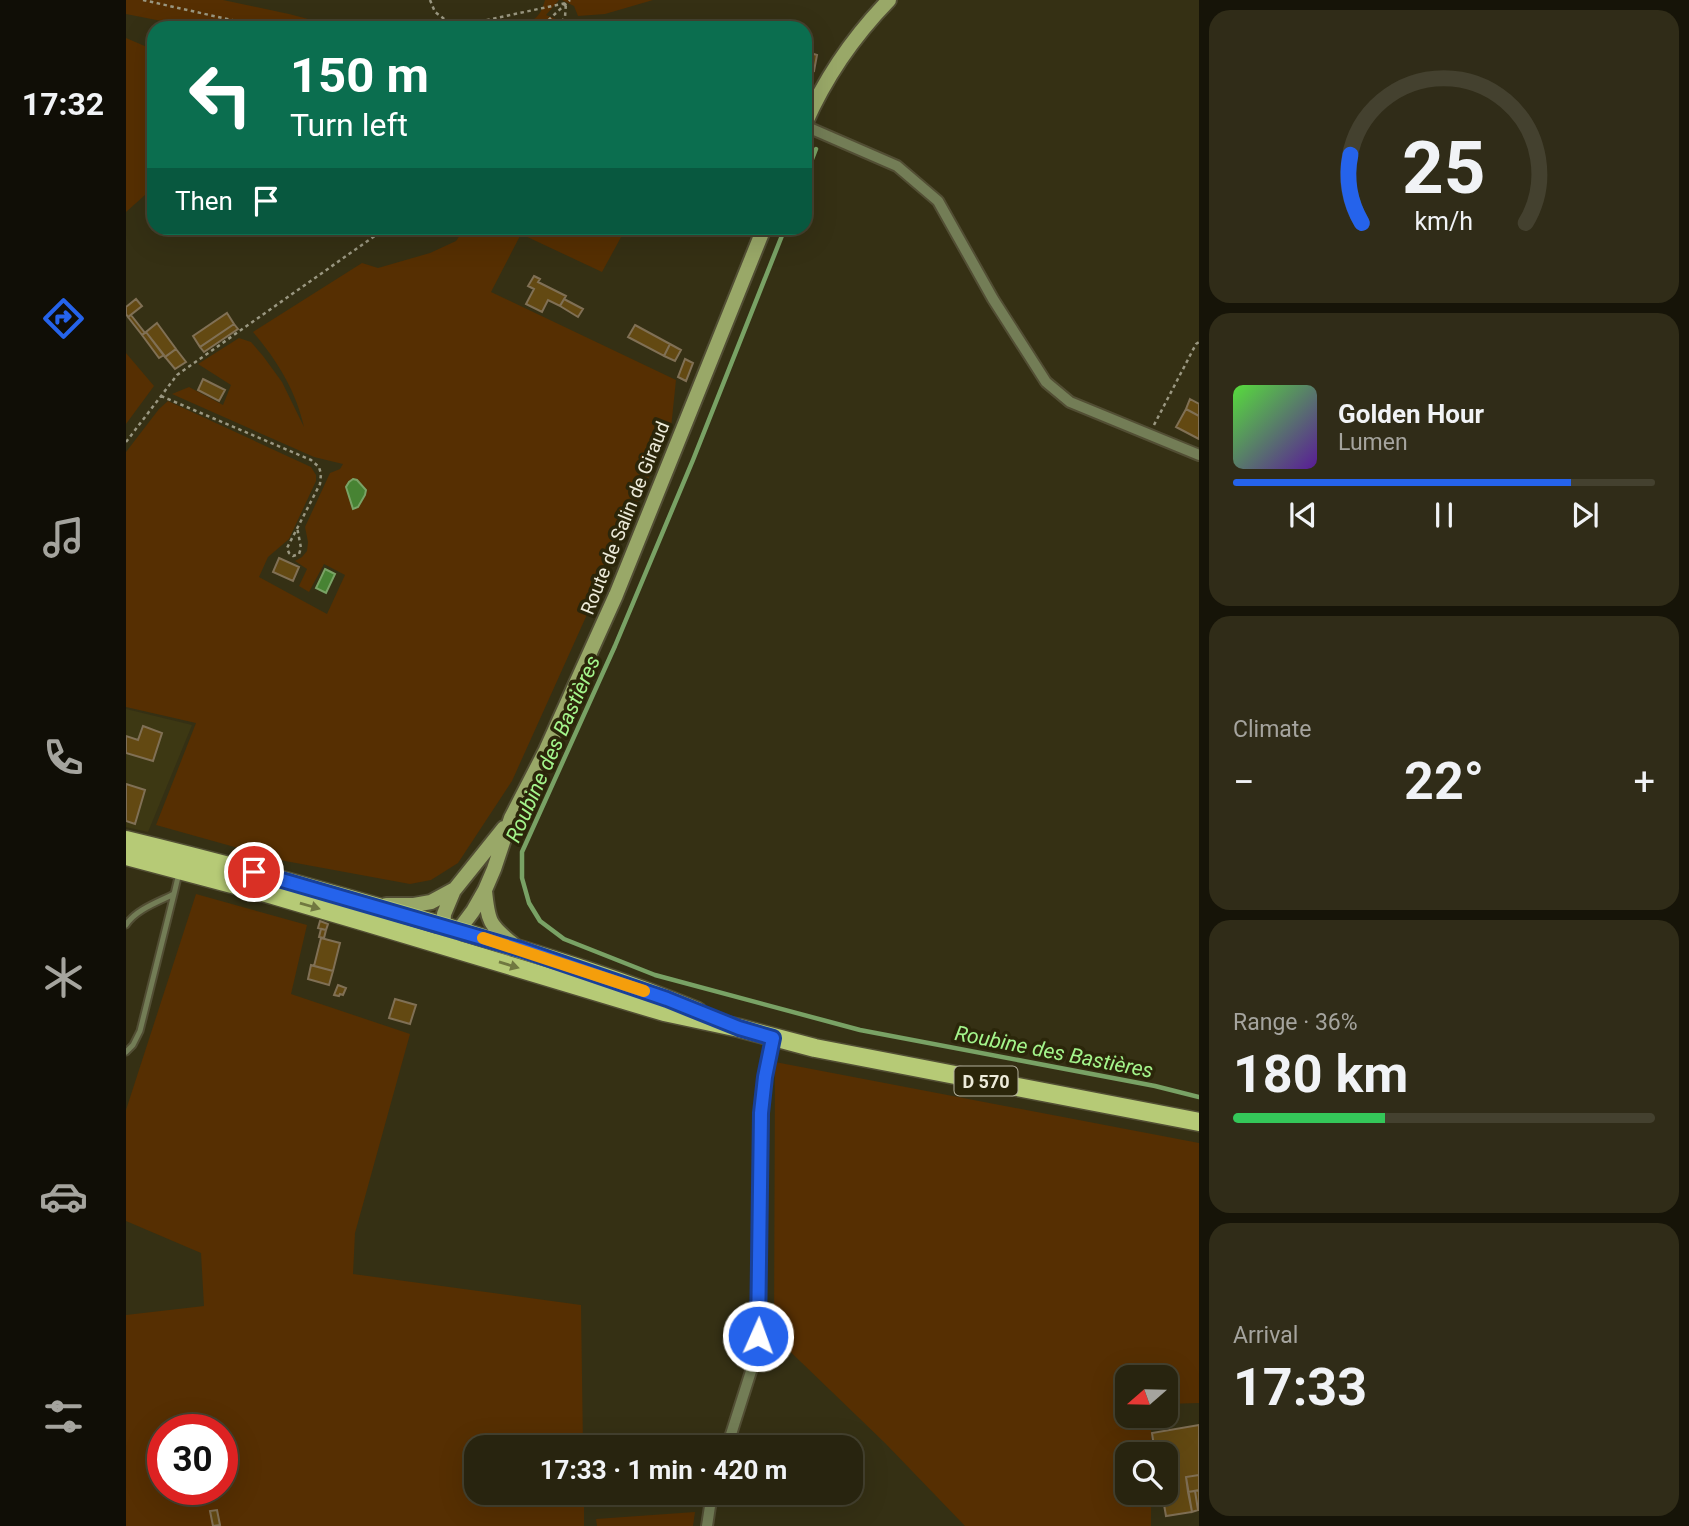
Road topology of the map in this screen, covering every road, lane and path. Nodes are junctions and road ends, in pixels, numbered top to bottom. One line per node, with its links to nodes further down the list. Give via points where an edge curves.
1 (143, 0): 5 (path)
2 (430, 0): 6 (path, via 435,12)
3 (889, 0): 10 (main road, via 850,45)
4 (568, 2): 7 (path); 8 (path); 9 (path)
5 (236, 21)
6 (447, 21)
7 (482, 21)
8 (547, 21)
9 (562, 21)
10 (812, 111)
11 (812, 128): 16 (street, via 897,166 938,201 1046,382 1070,402)
12 (376, 235): 15 (path, via 177,375)
13 (761, 235): 20 (main road, Route de Salin de Giraud, via 616,595)
14 (1199, 342): 16 (path)
15 (161, 396): 17 (path); 19 (path, via 320,467 320,484)
16 (1150, 434): 18 (street)
17 (126, 442)
18 (1199, 455)
19 (298, 527): 19 (path, via 287,548 293,556 301,548)
20 (511, 818): 23 (main road, Route de Salin de Giraud); 24 (main road, Route de Salin de Giraud)
21 (132, 849): 22 (main road, D 570)
22 (182, 862): 25 (lane); 26 (main road, D 570)
23 (455, 889): 26 (main road, Route de Salin de Giraud, via 431,902); 28 (main road, Route de Salin de Giraud, via 446,907)
24 (485, 890): 28 (main road, Route de Salin de Giraud, via 473,911); 30 (main road, via 491,924)
25 (174, 894): 27 (lane); 33 (lane, via 140,1031)
26 (368, 913): 28 (main road, D 570); 29 (main road, D 570)
27 (126, 925)
28 (451, 929): 29 (main road, Route de Salin de Giraud); 30 (main road, D 570)
29 (444, 946): 31 (main road, D 570, one-way to 31, via 664,1012)
30 (520, 949): 31 (main road, D 570)
31 (739, 1028): 32 (main road, D 570)
32 (773, 1038): 34 (main road, D 570); 35 (street, via 761,1113 758,1336)
33 (126, 1052)
34 (1199, 1122)
35 (731, 1435)
36 (710, 1505): 37 (street)
37 (707, 1526)

